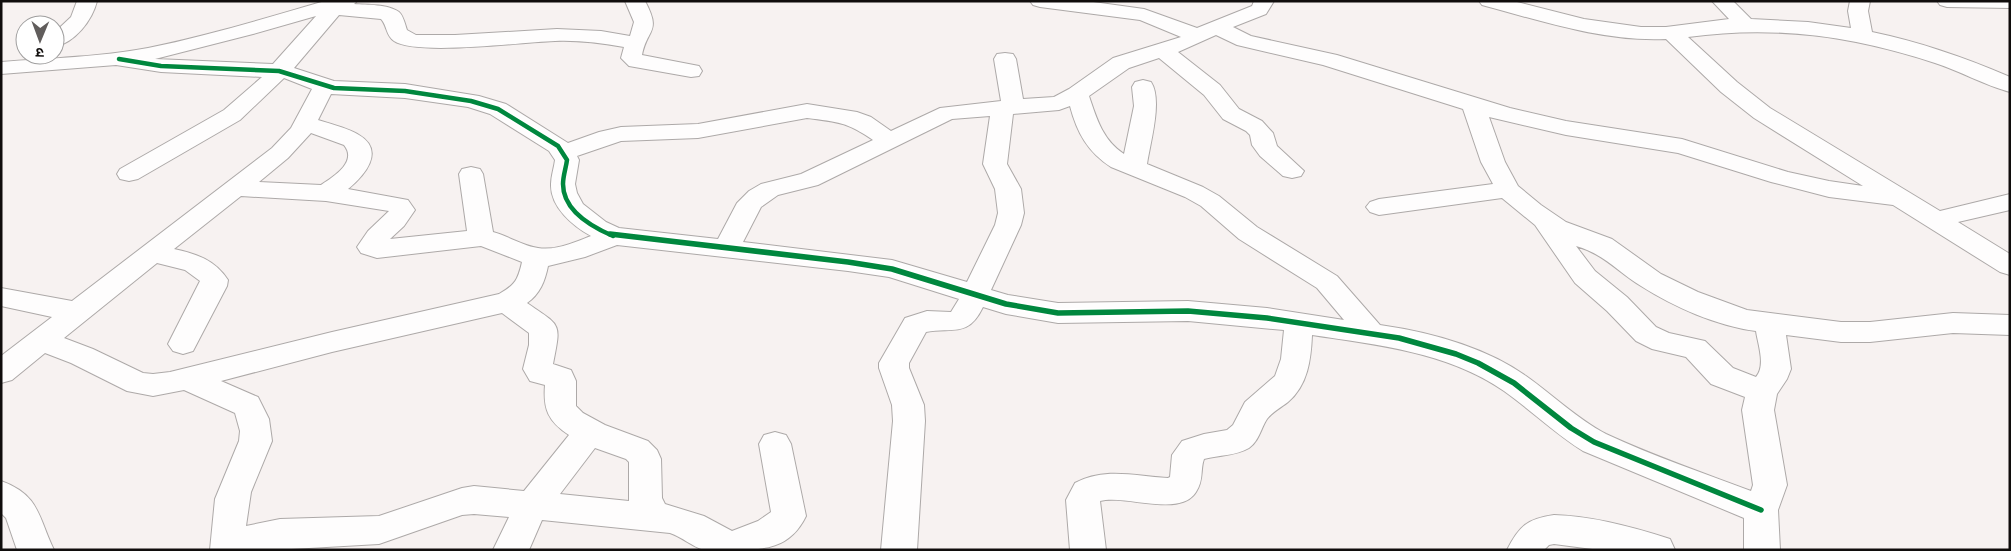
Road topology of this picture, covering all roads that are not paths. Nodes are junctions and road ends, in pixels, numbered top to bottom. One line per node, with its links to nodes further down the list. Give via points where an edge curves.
1 (87, 1): 14 (street, via 77,23)
2 (634, 1): 16 (street, via 645,22)
3 (1040, 1): 12 (street, via 1138,14)
4 (1264, 1): 12 (street, via 1259,10)
5 (1489, 1): 13 (street, via 1616,30)
6 (1722, 1): 11 (street)
7 (1860, 1): 15 (street, via 1858,11)
8 (1947, 1): 9 (street)
9 (2010, 2)
10 (340, 4): 16 (street, via 392,16 402,37 414,41 557,35); 18 (street, via 238,32); 21 (street)
11 (1746, 25): 13 (street); 15 (street)
12 (1207, 31): 17 (street); 27 (street, via 1339,62)
13 (1671, 32): 39 (street, via 1729,87 1762,113)
14 (65, 33)
15 (1863, 37): 23 (street, via 1930,53)
16 (636, 42): 22 (street, via 631,53 637,61)
17 (1163, 50): 26 (street, via 1120,63); 33 (street, via 1212,90 1231,114 1254,126 1261,133 1268,150)
18 (119, 59): 20 (street); 21 (street, via 161,66)
19 (1005, 59): 28 (street)
20 (65, 62)
21 (279, 71): 24 (street, via 291,72); 34 (street, via 232,115)
22 (690, 71)
23 (2010, 85)
24 (324, 86): 29 (street); 31 (street, via 405,91 498,109)
25 (1143, 87): 32 (street, via 1145,106)
26 (1077, 94): 28 (street, via 1059,103); 32 (street, via 1095,142 1109,156)
27 (1473, 105): 37 (street, via 1491,157); 39 (street, via 1540,123 1682,146 1810,185)
28 (1008, 108): 30 (street, via 948,113); 50 (street, via 995,164 1008,189 1011,213)
29 (306, 123): 36 (street, via 280,153); 38 (street, via 352,140 361,153 360,162 353,172)
30 (889, 140): 31 (street, via 863,122 807,111 698,131 621,134); 46 (street, via 820,176 758,196 750,203)
31 (564, 153): 44 (street, via 567,160 563,185 572,208 602,232)
32 (1134, 168): 57 (street, via 1210,201 1248,233 1327,282)
33 (1292, 171)
34 (129, 174)
35 (471, 174): 45 (street)
36 (236, 188): 38 (street); 47 (street)
37 (1508, 190): 41 (street); 42 (street)
38 (326, 194): 45 (street, via 398,205 402,210 398,218 373,240 370,247 377,249)
39 (1904, 199): 43 (street)
40 (2010, 202): 43 (street)
41 (1379, 208)
42 (1545, 220): 55 (street, via 1567,233 1603,245 1644,276 1688,299 1723,313); 62 (street, via 1585,277 1646,334 1662,342 1695,348 1722,376)
43 (1936, 220): 49 (street)
44 (614, 236): 46 (street); 48 (street, via 565,254)
45 (482, 238): 48 (street)
46 (727, 247): 50 (street, via 892,270)
47 (152, 254): 53 (street); 59 (street, via 195,264 214,280 214,286)
48 (536, 257): 52 (street, via 526,291)
49 (2010, 266)
50 (975, 295): 54 (street, via 1058,313 1188,311); 73 (street, via 961,320 927,320 914,325 896,358 894,368 908,405 909,421)
51 (1, 297): 53 (street)
52 (507, 302): 61 (street); 63 (street, via 543,328 546,343 538,369 541,373 560,378 561,408)
53 (79, 312): 58 (street)
54 (1299, 322): 57 (street); 74 (street, via 1290,381 1256,411 1238,439 1193,450 1188,455 1183,486 1169,492 1106,485 1094,486 1087,491 1083,498)
55 (1769, 324): 56 (street, via 1841,332 1954,323); 62 (street, via 1776,370)
56 (2010, 325)
57 (1370, 332): 67 (street, via 1456,354 1478,363 1514,383 1594,442)
58 (42, 340): 60 (street); 61 (street, via 138,383 153,385)
59 (183, 344)
60 (4, 367)
61 (187, 379): 69 (street, via 247,405 256,432 253,454 230,506)
62 (1762, 391): 67 (street, via 1758,410 1770,485)
63 (589, 433): 66 (street); 68 (street, via 637,450 646,459 645,498)
64 (775, 444): 70 (street, via 790,516 776,528)
65 (1, 495): 71 (street, via 21,509)
66 (531, 507): 68 (street); 69 (street, via 459,501 379,530 280,534); 72 (street)
67 (1761, 510): 77 (street)
68 (653, 518): 70 (street, via 681,522)
69 (228, 547)
70 (733, 548)
71 (36, 550)
72 (511, 550)
73 (899, 550)
74 (1088, 550)
75 (1525, 550): 76 (street, via 1530,540 1542,531 1558,530)
76 (1657, 550)
77 (1762, 550)

